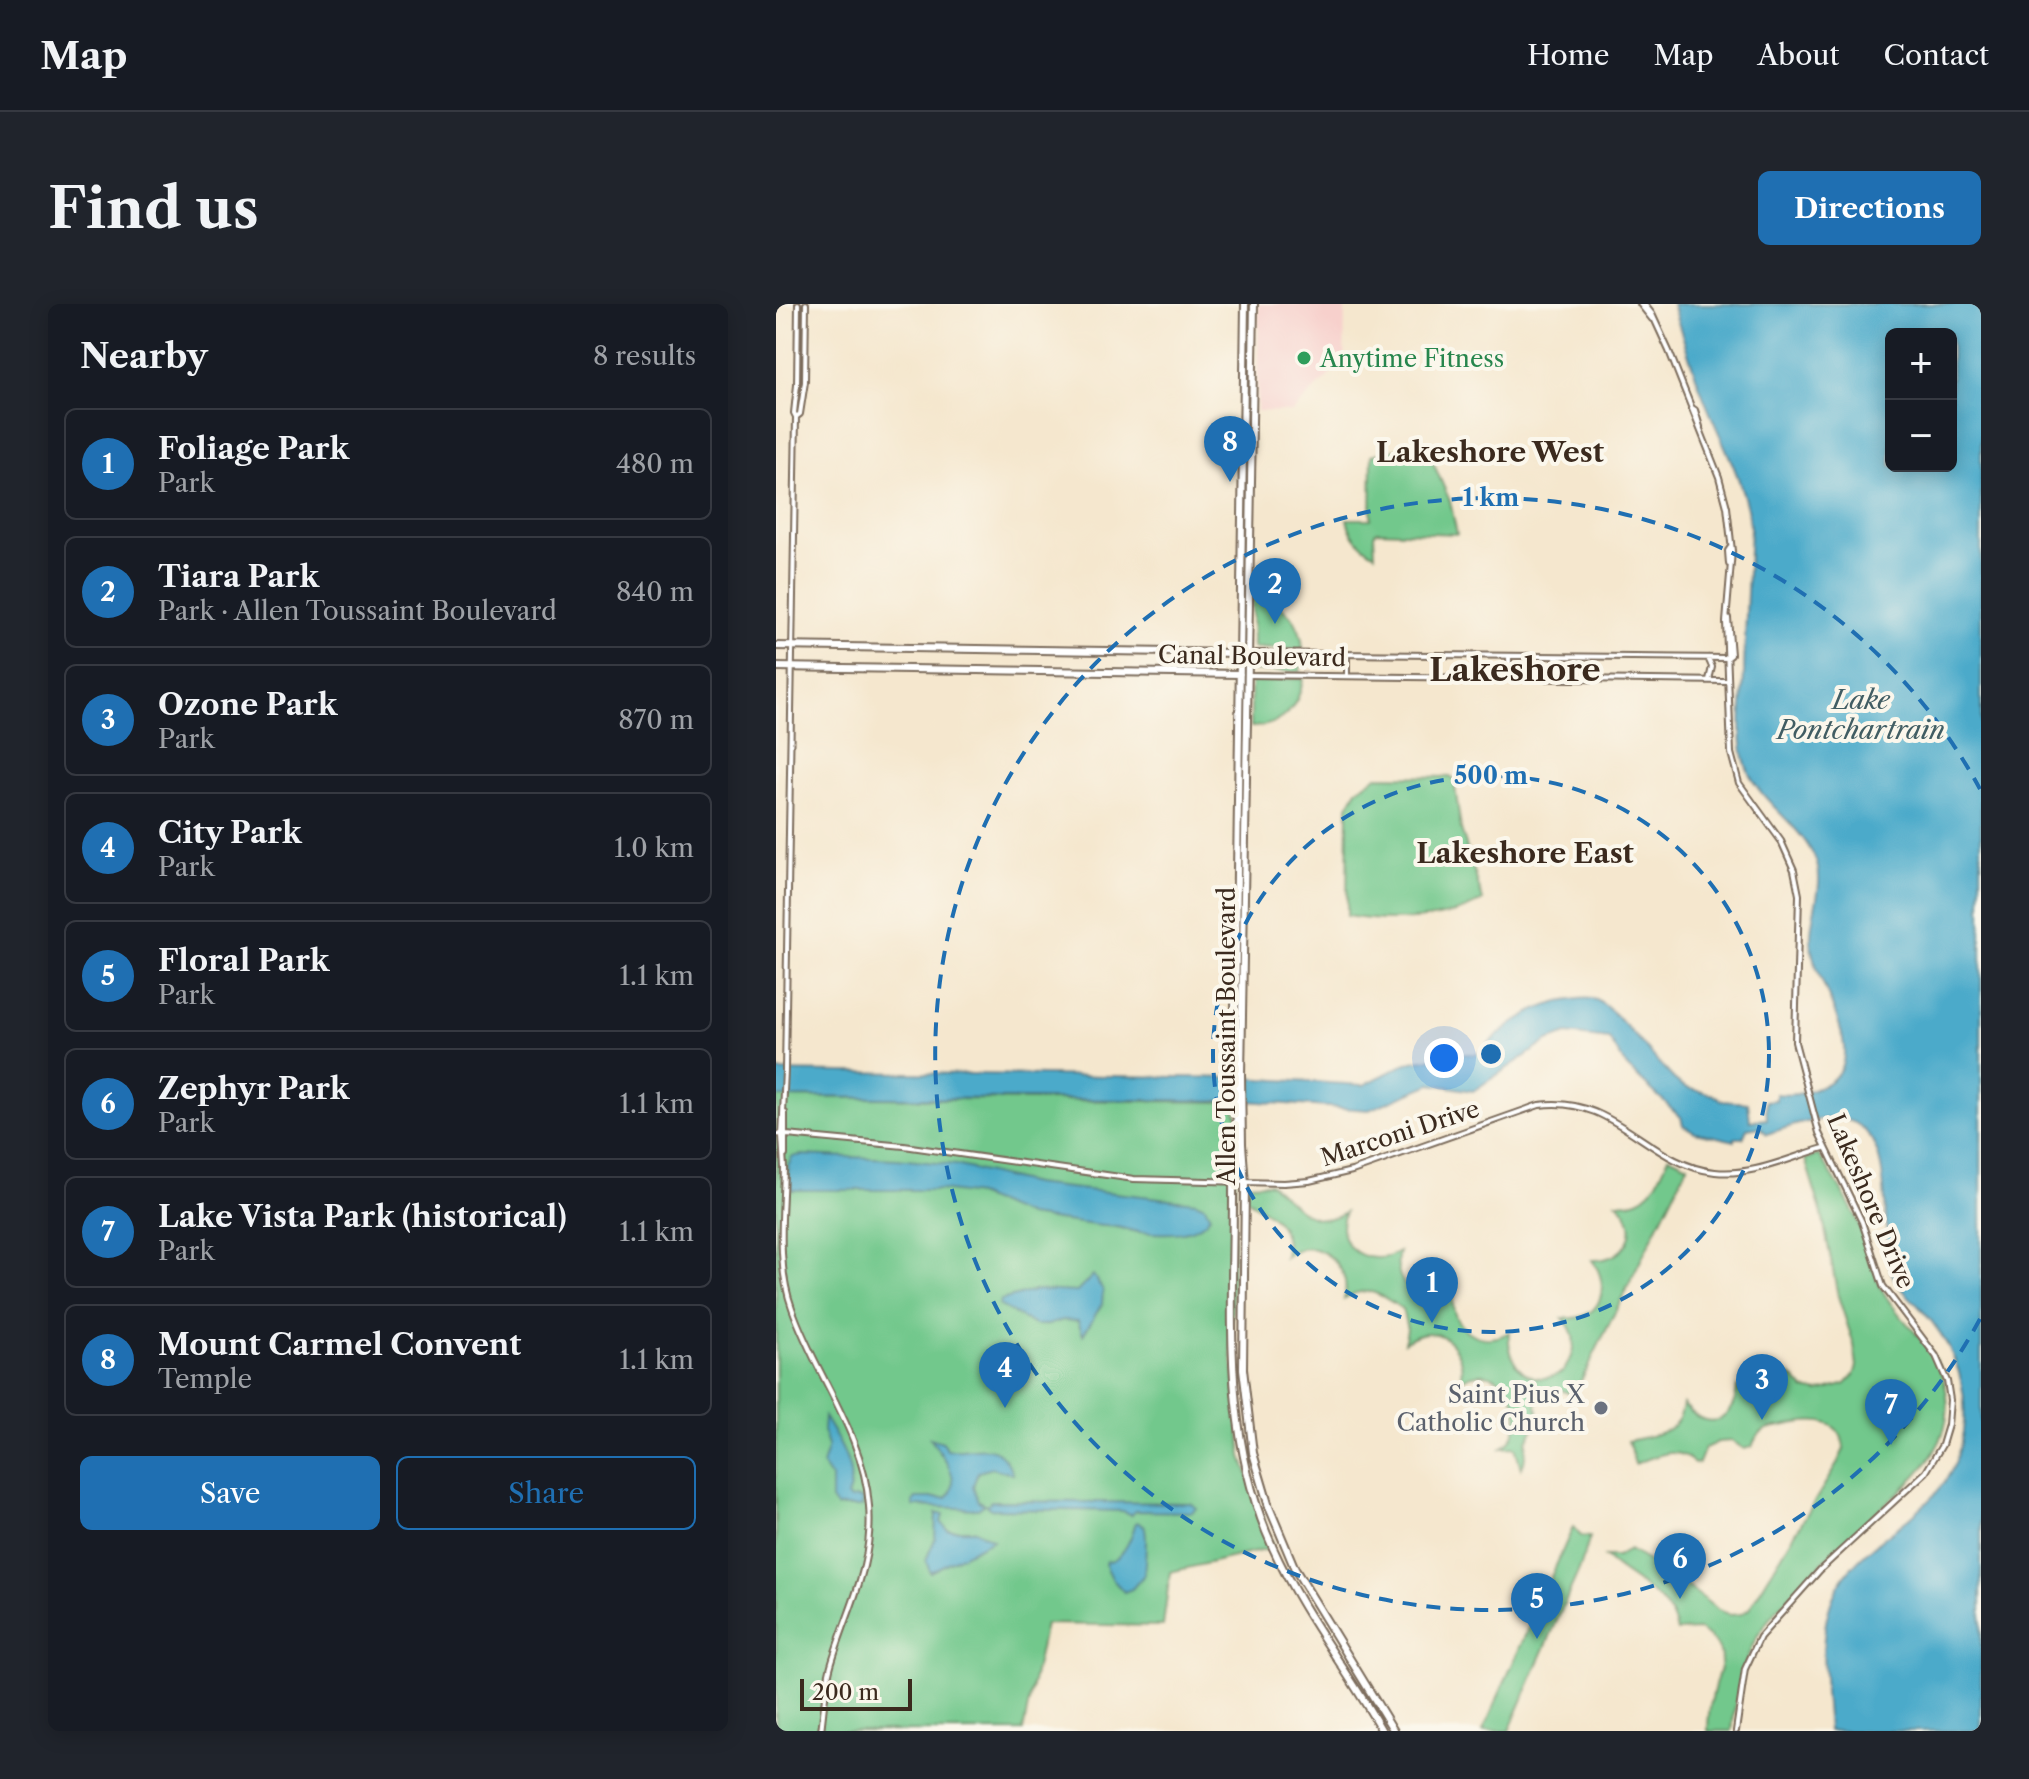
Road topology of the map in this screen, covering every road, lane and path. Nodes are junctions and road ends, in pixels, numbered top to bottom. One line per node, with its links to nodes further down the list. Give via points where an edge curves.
1 (798, 304): 6 (street)
2 (806, 304): 6 (street, via 804,393)
3 (1245, 304): 7 (main road, Allen Toussaint Boulevard)
4 (1254, 304): 7 (main road, Allen Toussaint Boulevard)
5 (1642, 304): 14 (street, Lakeshore Drive, via 1663,336 1695,410 1725,497 1730,548)
6 (796, 417): 9 (street)
7 (1246, 559): 10 (main road, Allen Toussaint Boulevard)
8 (776, 646): 9 (main road, Canal Boulevard)
9 (792, 646): 10 (main road, Canal Boulevard); 16 (street)
10 (1244, 653): 11 (street, Canal Boulevard); 17 (main road, Allen Toussaint Boulevard)
11 (1347, 654): 12 (street, Canal Boulevard); 18 (street)
12 (1509, 656): 13 (street, Canal Boulevard); 19 (street)
13 (1708, 658): 14 (street, Canal Boulevard); 20 (street)
14 (1727, 658): 21 (street, Lakeshore Drive)
15 (776, 667): 16 (main road, Canal Boulevard)
16 (792, 668): 17 (main road, Canal Boulevard); 23 (street)
17 (1244, 674): 18 (street, Canal Boulevard); 22 (main road, Allen Toussaint Boulevard)
18 (1347, 676): 19 (street, Canal Boulevard)
19 (1509, 678): 20 (street, Canal Boulevard)
20 (1709, 680): 21 (street, Canal Boulevard)
21 (1728, 681): 24 (street, Lakeshore Drive, via 1734,767 1745,794 1781,841 1797,884 1795,1042)
22 (1239, 1105): 25 (main road, Allen Toussaint Boulevard); 26 (main road, Allen Toussaint Boulevard)
23 (781, 1134): 25 (street, Marconi Drive, via 1134,1179); 37 (street, via 782,1247 789,1299 852,1434 870,1508 866,1563 831,1662)
24 (1824, 1148): 26 (street, Marconi Drive, via 1752,1171 1707,1171 1669,1156 1593,1110 1552,1103 1335,1176); 40 (street, Lakeshore Drive, via 1862,1222 1883,1286 1942,1367 1949,1415 1942,1445 1926,1472 1820,1570 1760,1637 1745,1669)
25 (1233, 1183): 26 (street, Marconi Drive); 28 (main road, Allen Toussaint Boulevard)
26 (1245, 1184): 27 (main road, Allen Toussaint Boulevard)
27 (1244, 1217): 28 (main road); 29 (main road, Allen Toussaint Boulevard)
28 (1233, 1218): 30 (main road, Allen Toussaint Boulevard)
29 (1242, 1342): 30 (main road); 31 (main road, Allen Toussaint Boulevard)
30 (1231, 1343): 32 (main road, Allen Toussaint Boulevard)
31 (1253, 1453): 32 (main road); 33 (main road, Allen Toussaint Boulevard, via 1284,1545)
32 (1242, 1456): 34 (main road, Allen Toussaint Boulevard, via 1268,1537)
33 (1322, 1615): 34 (main road); 35 (main road, Allen Toussaint Boulevard)
34 (1312, 1620): 36 (main road, Allen Toussaint Boulevard)
35 (1356, 1669): 36 (main road); 39 (main road, Allen Toussaint Boulevard)
36 (1348, 1676): 38 (main road, Allen Toussaint Boulevard)
37 (822, 1731)
38 (1382, 1731)
39 (1394, 1731)
40 (1736, 1731)

